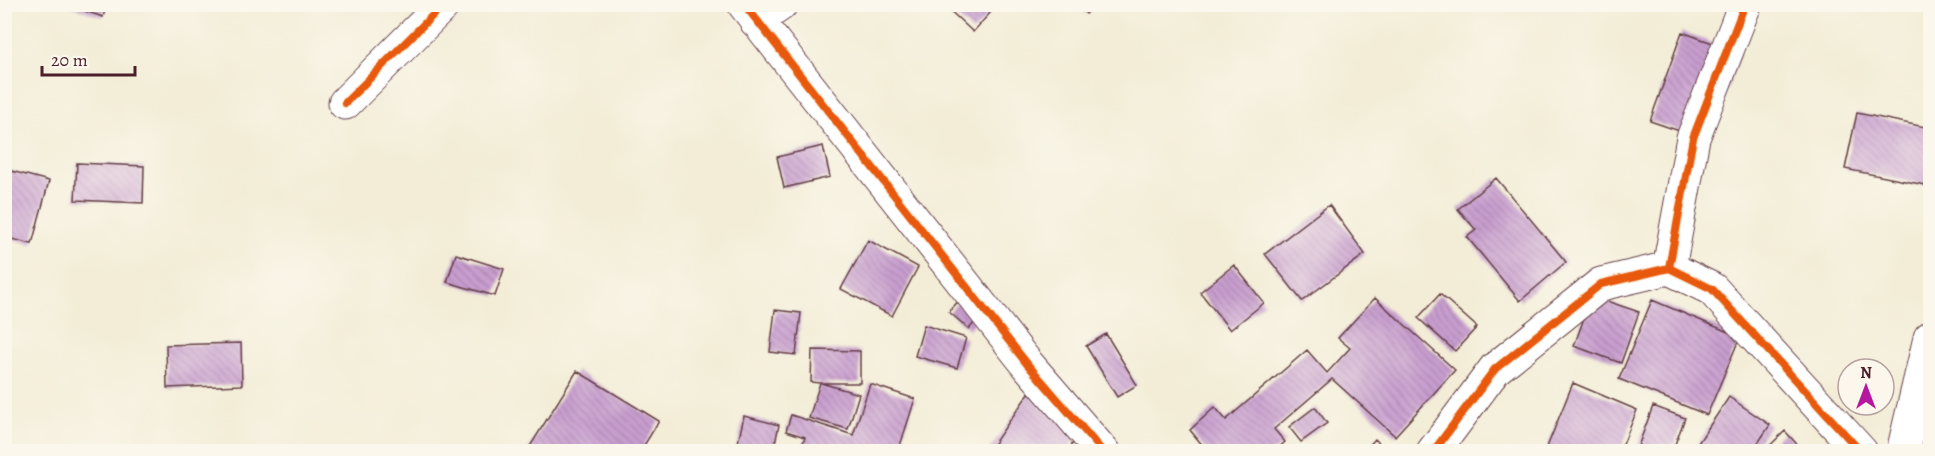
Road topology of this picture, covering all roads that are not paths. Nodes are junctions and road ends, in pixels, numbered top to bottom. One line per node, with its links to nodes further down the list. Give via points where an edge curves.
1 (444, 4): 4 (street)
2 (1745, 4): 5 (street, via 1694,138)
3 (760, 10): 7 (street, via 1028,365)
4 (345, 104)
5 (1669, 268): 8 (street, via 1601,284 1496,369); 9 (street, via 1712,289)
6 (1930, 338): 10 (street)
7 (1103, 452)
8 (1433, 452)
9 (1862, 452)
10 (1903, 452)

